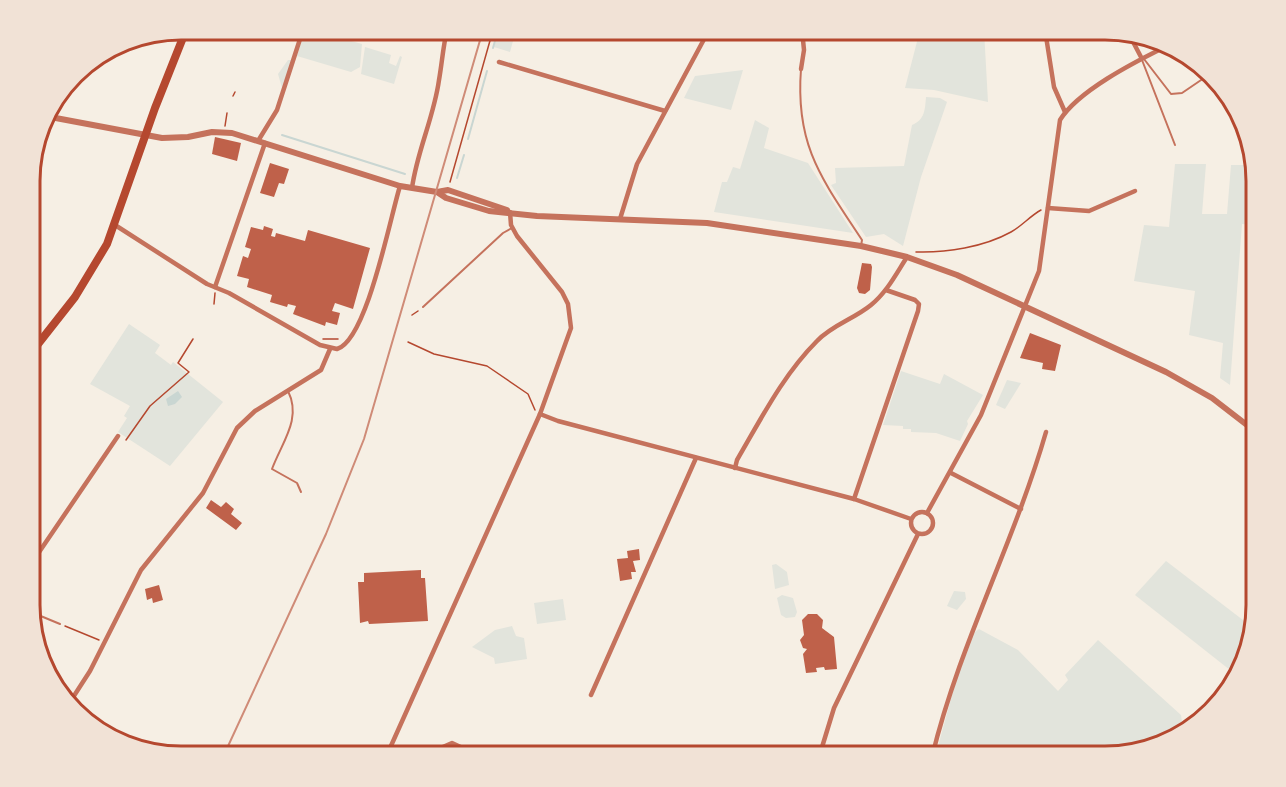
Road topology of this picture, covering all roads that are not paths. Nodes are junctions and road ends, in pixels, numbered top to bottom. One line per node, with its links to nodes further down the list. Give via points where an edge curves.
1 (182, 40): 16 (main road)
2 (300, 40): 17 (street)
3 (445, 40): 20 (street, via 439,80 414,167)
4 (704, 40): 13 (street)
5 (803, 40): 11 (street)
6 (1047, 40): 14 (street, via 1054,87)
7 (1134, 44): 9 (street)
8 (1157, 51): 9 (street)
9 (1141, 57): 12 (lane, via 1171,94 1182,93); 14 (street); 18 (lane)
10 (499, 62): 13 (street)
11 (801, 69): 27 (lane, via 804,138 823,181 862,240)
12 (1201, 80)
13 (665, 111): 24 (street, via 637,164)
14 (1065, 112): 22 (street, via 1058,129)
15 (55, 119): 16 (street)
16 (145, 134): 17 (street, via 177,138 222,132); 25 (main road)
17 (262, 142): 19 (street); 29 (street)
18 (1175, 145)
19 (400, 186): 20 (street); 34 (street, via 364,316 346,345)
20 (412, 188): 23 (street, via 437,192 489,211)
21 (1135, 191): 22 (street, via 1089,211)
22 (1047, 208): 32 (street, via 1039,271)
23 (510, 212): 24 (street); 26 (street)
24 (620, 219): 27 (street, via 707,223)
25 (115, 225): 29 (street); 33 (main road, via 98,262)
26 (512, 228): 31 (lane); 36 (street, via 562,292 571,318 569,337)
27 (861, 246): 28 (street)
28 (907, 257): 30 (street); 32 (street)
29 (215, 287): 34 (street)
30 (886, 290): 41 (street, via 870,306 818,340 799,362 782,384); 44 (street, via 919,304)
31 (423, 307)
32 (1025, 307): 37 (street, via 1179,378); 42 (street, via 999,375)
33 (40, 342)
34 (330, 349): 35 (street, via 321,370)
35 (288, 391): 43 (lane, via 294,403 294,418 272,469 297,483); 53 (street, via 246,418 228,440 203,492 141,570)
36 (537, 412): 40 (street); 54 (street)
37 (1245, 424)
38 (1046, 432): 45 (street)
39 (118, 436): 49 (street)
40 (696, 458): 41 (street); 52 (street)
41 (735, 468): 44 (street)
42 (951, 473): 45 (street); 46 (street)
43 (301, 492)
44 (854, 499): 47 (street)
45 (1021, 509): 56 (street, via 960,661)
46 (927, 513): 47 (street, via 916,513); 48 (street, via 933,526 927,533)
47 (911, 519): 48 (street)
48 (918, 534): 55 (street, via 834,708)
49 (40, 551)
50 (41, 616): 51 (lane)
51 (60, 624)
52 (591, 695)
53 (74, 696)
54 (392, 746)
55 (822, 746)
56 (935, 746)

